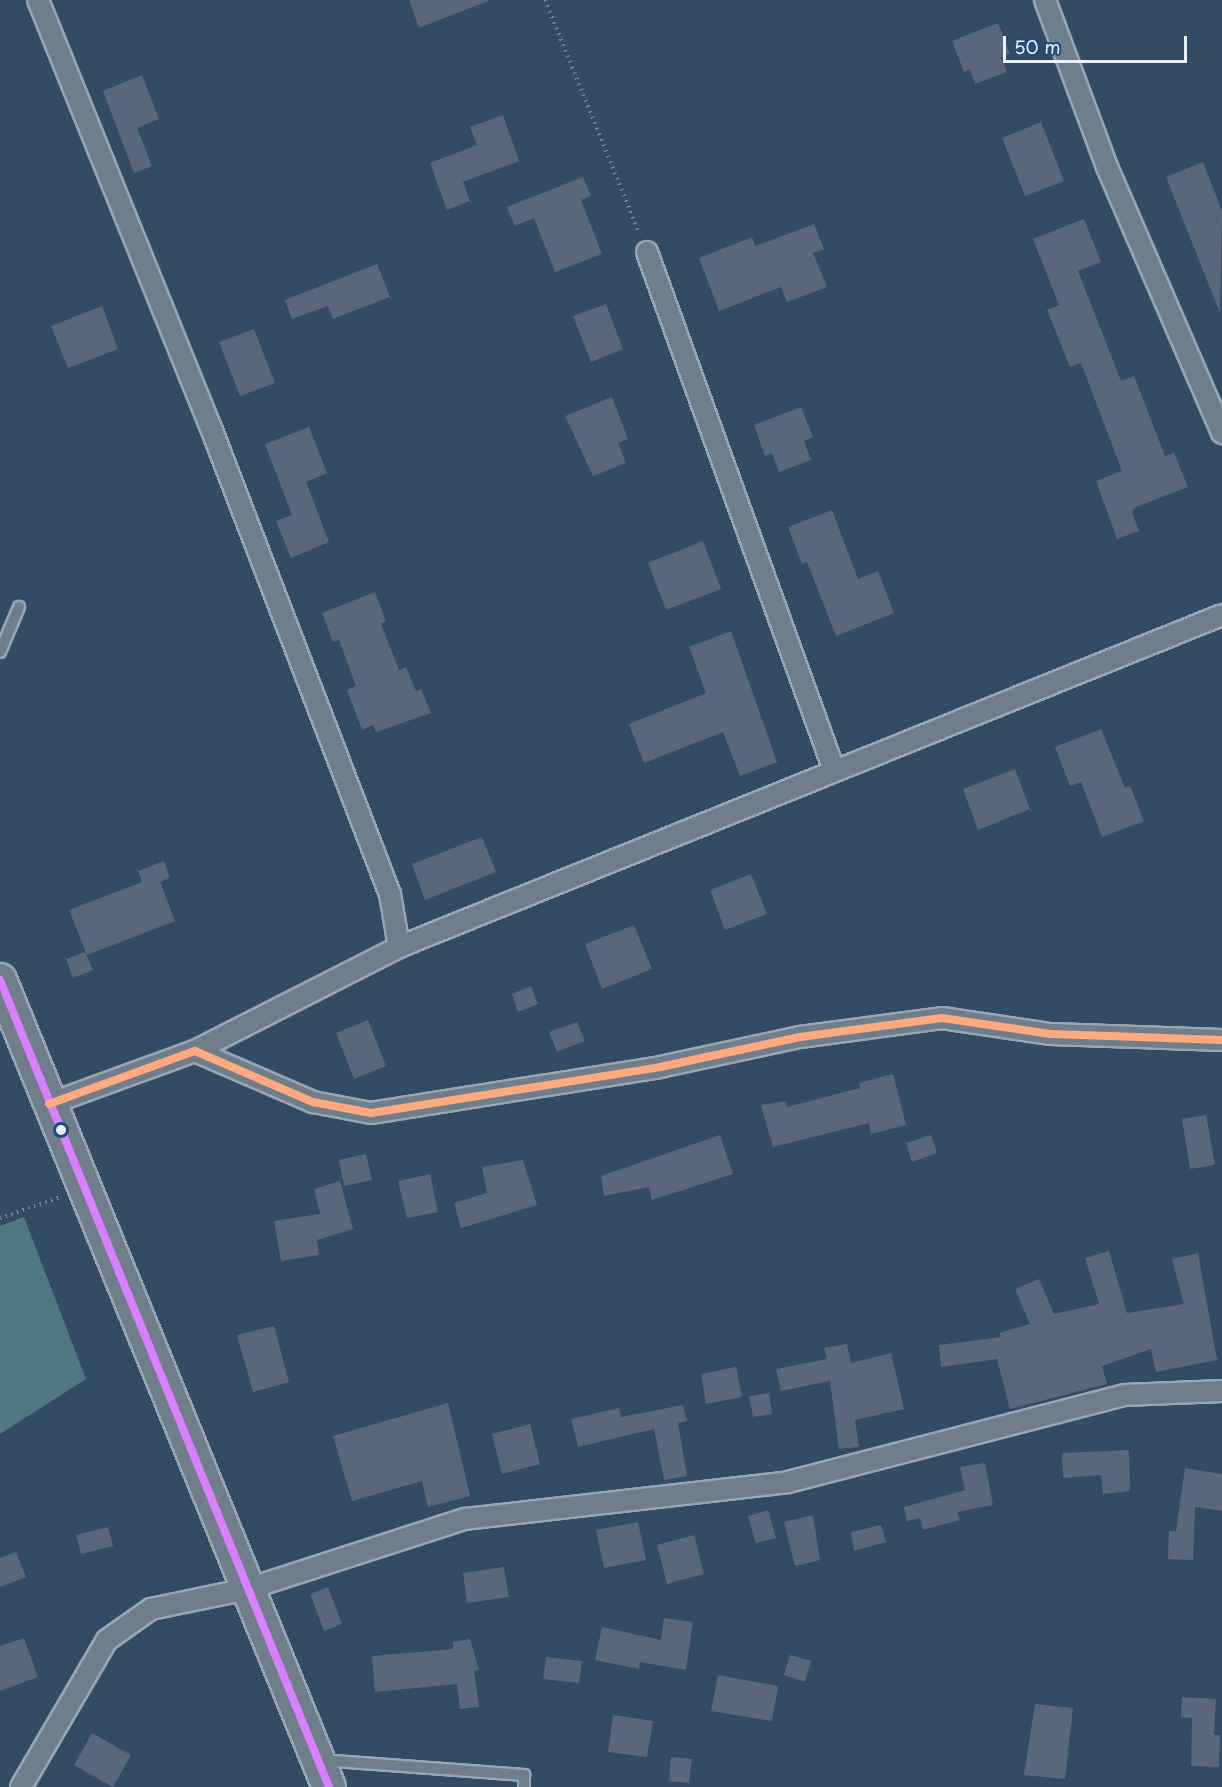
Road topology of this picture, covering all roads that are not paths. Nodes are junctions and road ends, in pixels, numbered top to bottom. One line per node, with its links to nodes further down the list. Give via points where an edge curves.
1 (38, 0): 9 (street, via 211,428 381,871)
2 (1045, 0): 4 (street, via 1107,167)
3 (647, 252): 8 (street)
4 (1222, 433)
5 (19, 607): 7 (lane)
6 (1222, 615): 8 (street)
7 (0, 652)
8 (834, 770): 9 (street)
9 (399, 947): 12 (street)
10 (0, 980): 13 (main road)
11 (1222, 1040): 12 (street, via 1051,1034 942,1018 800,1037 660,1067 371,1113 313,1102)
12 (195, 1052): 13 (street)
13 (49, 1104): 15 (main road)
14 (1222, 1391): 15 (street, via 1124,1395 788,1482 465,1519)
15 (248, 1589): 16 (main road); 17 (street, via 151,1609 107,1640)
16 (323, 1774): 18 (lane, via 524,1775)
17 (21, 1787)
18 (524, 1787)

